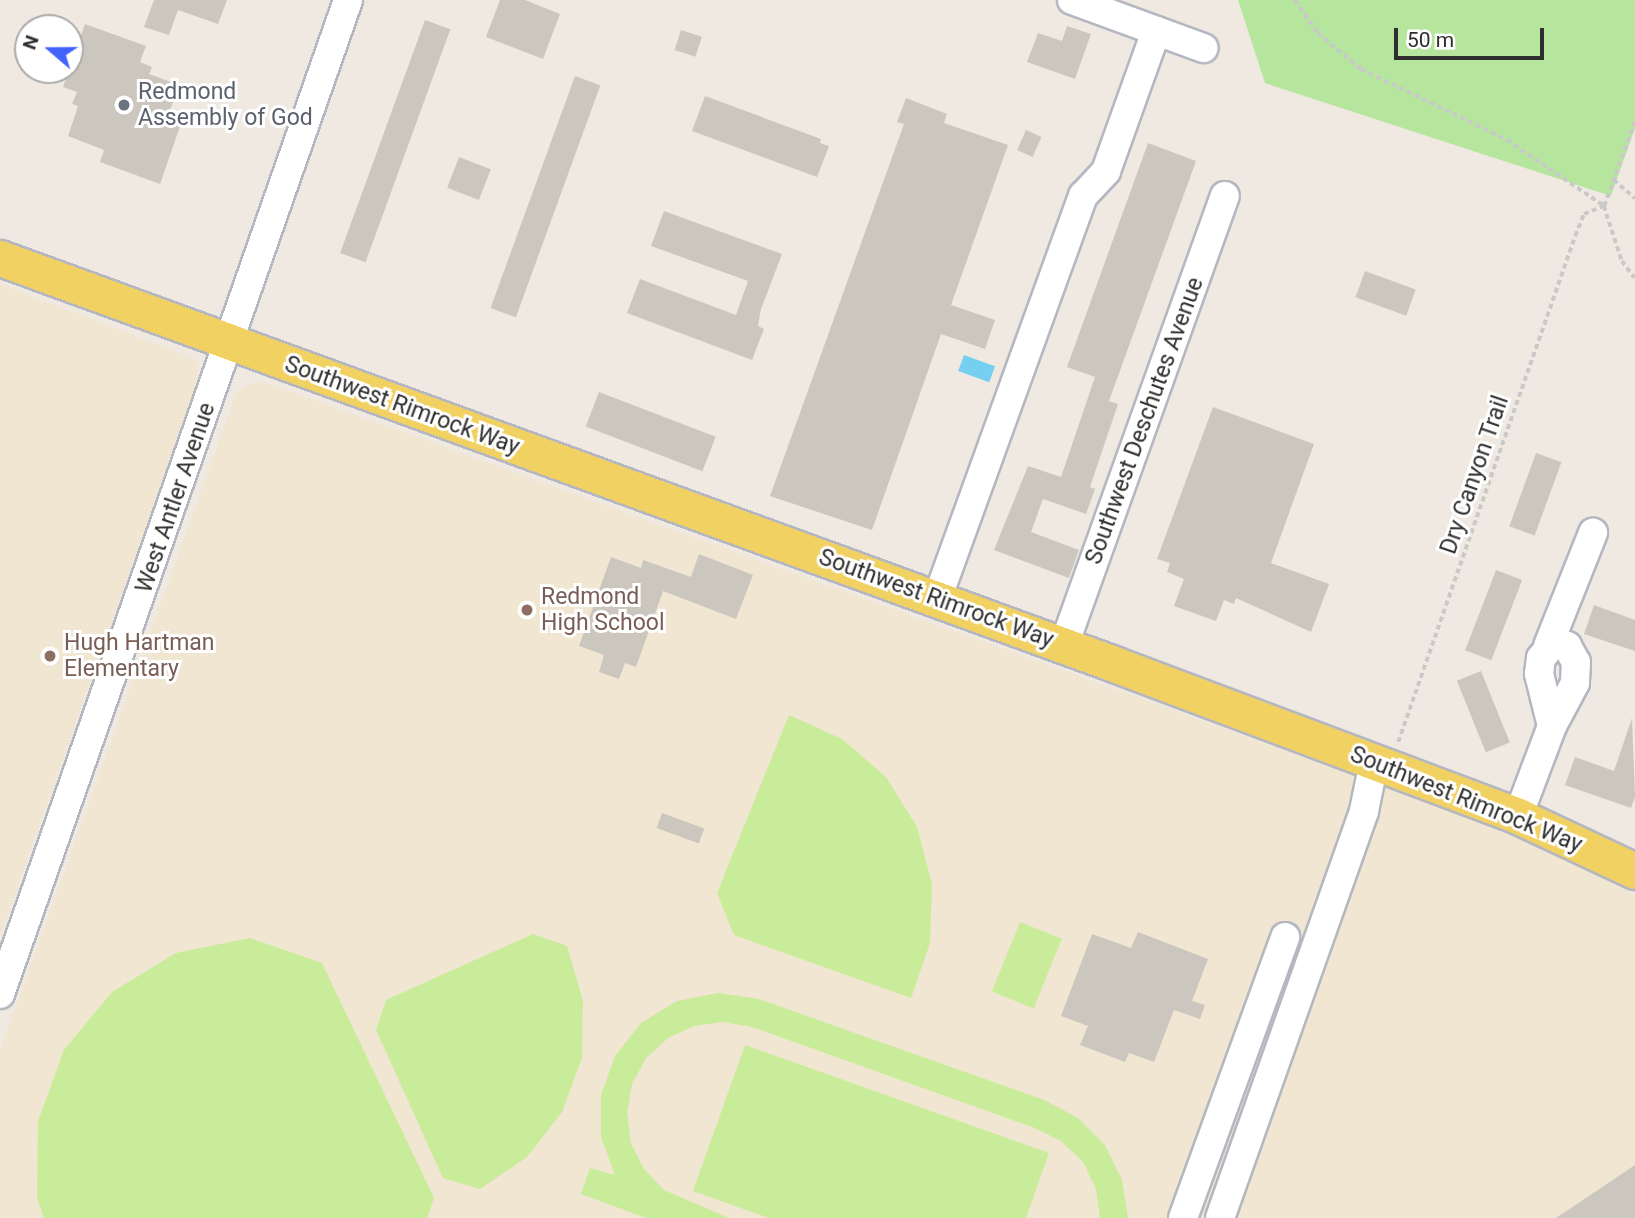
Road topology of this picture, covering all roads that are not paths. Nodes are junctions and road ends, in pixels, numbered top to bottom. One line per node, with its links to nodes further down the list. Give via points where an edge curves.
1 (348, 0): 7 (street, West Antler Avenue)
2 (1072, 0): 3 (street)
3 (1156, 31): 4 (street); 9 (street, via 1106,171 1083,196)
4 (1203, 48)
5 (1225, 196): 10 (street, Southwest Deschutes Avenue)
6 (0, 258): 7 (main road, Southwest Rimrock Way)
7 (230, 343): 9 (main road, Southwest Rimrock Way); 15 (street, West Antler Avenue)
8 (1593, 533): 12 (street, via 1539,674 1552,726)
9 (937, 600): 10 (main road, Southwest Rimrock Way)
10 (1064, 645): 11 (main road, Southwest Rimrock Way)
11 (1381, 764): 12 (main road, Southwest Rimrock Way); 17 (street)
12 (1518, 816): 13 (main road, Southwest Rimrock Way)
13 (1635, 870)
14 (1285, 937): 16 (street)
15 (0, 994)
16 (1183, 1218)
17 (1220, 1218)

